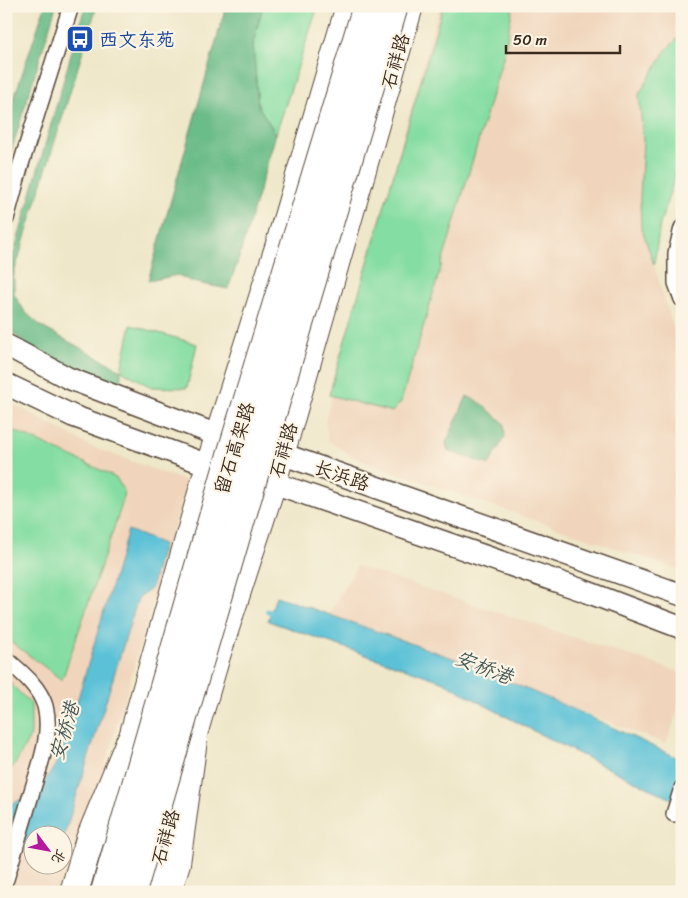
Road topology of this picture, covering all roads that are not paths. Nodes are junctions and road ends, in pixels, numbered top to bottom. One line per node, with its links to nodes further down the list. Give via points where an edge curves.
1 (71, 6): 6 (street)
2 (348, 6): 11 (main road, via 277,248)
3 (367, 6): 25 (highway, 留石高架路, bridge, via 231,454)
4 (394, 6): 26 (highway, 留石高架路, bridge)
5 (411, 6): 12 (main road, 石祥路)
6 (6, 219)
7 (682, 228): 8 (street, via 676,253 676,283)
8 (682, 299)
9 (6, 346): 11 (main road, 长浜路, via 68,378)
10 (6, 384): 13 (main road, 长浜路, via 73,416)
11 (217, 435): 12 (main road, 长浜路); 13 (main road)
12 (282, 454): 14 (main road, 石祥路); 15 (main road, 长浜路)
13 (208, 465): 14 (main road, 长浜路); 19 (main road)
14 (274, 483): 16 (main road, 长浜路); 18 (main road, 石祥路)
15 (682, 595)
16 (682, 628)
17 (6, 659): 22 (street, via 40,693 48,722 45,746)
18 (193, 740): 27 (main road, 石祥路); 28 (highway, via 176,862)
19 (129, 744): 23 (highway, via 90,839); 24 (main road)
20 (682, 788): 21 (street)
21 (674, 814)
22 (6, 879)
23 (74, 892)
24 (86, 892)
25 (104, 892)
26 (132, 892)
27 (149, 892)
28 (167, 892)

